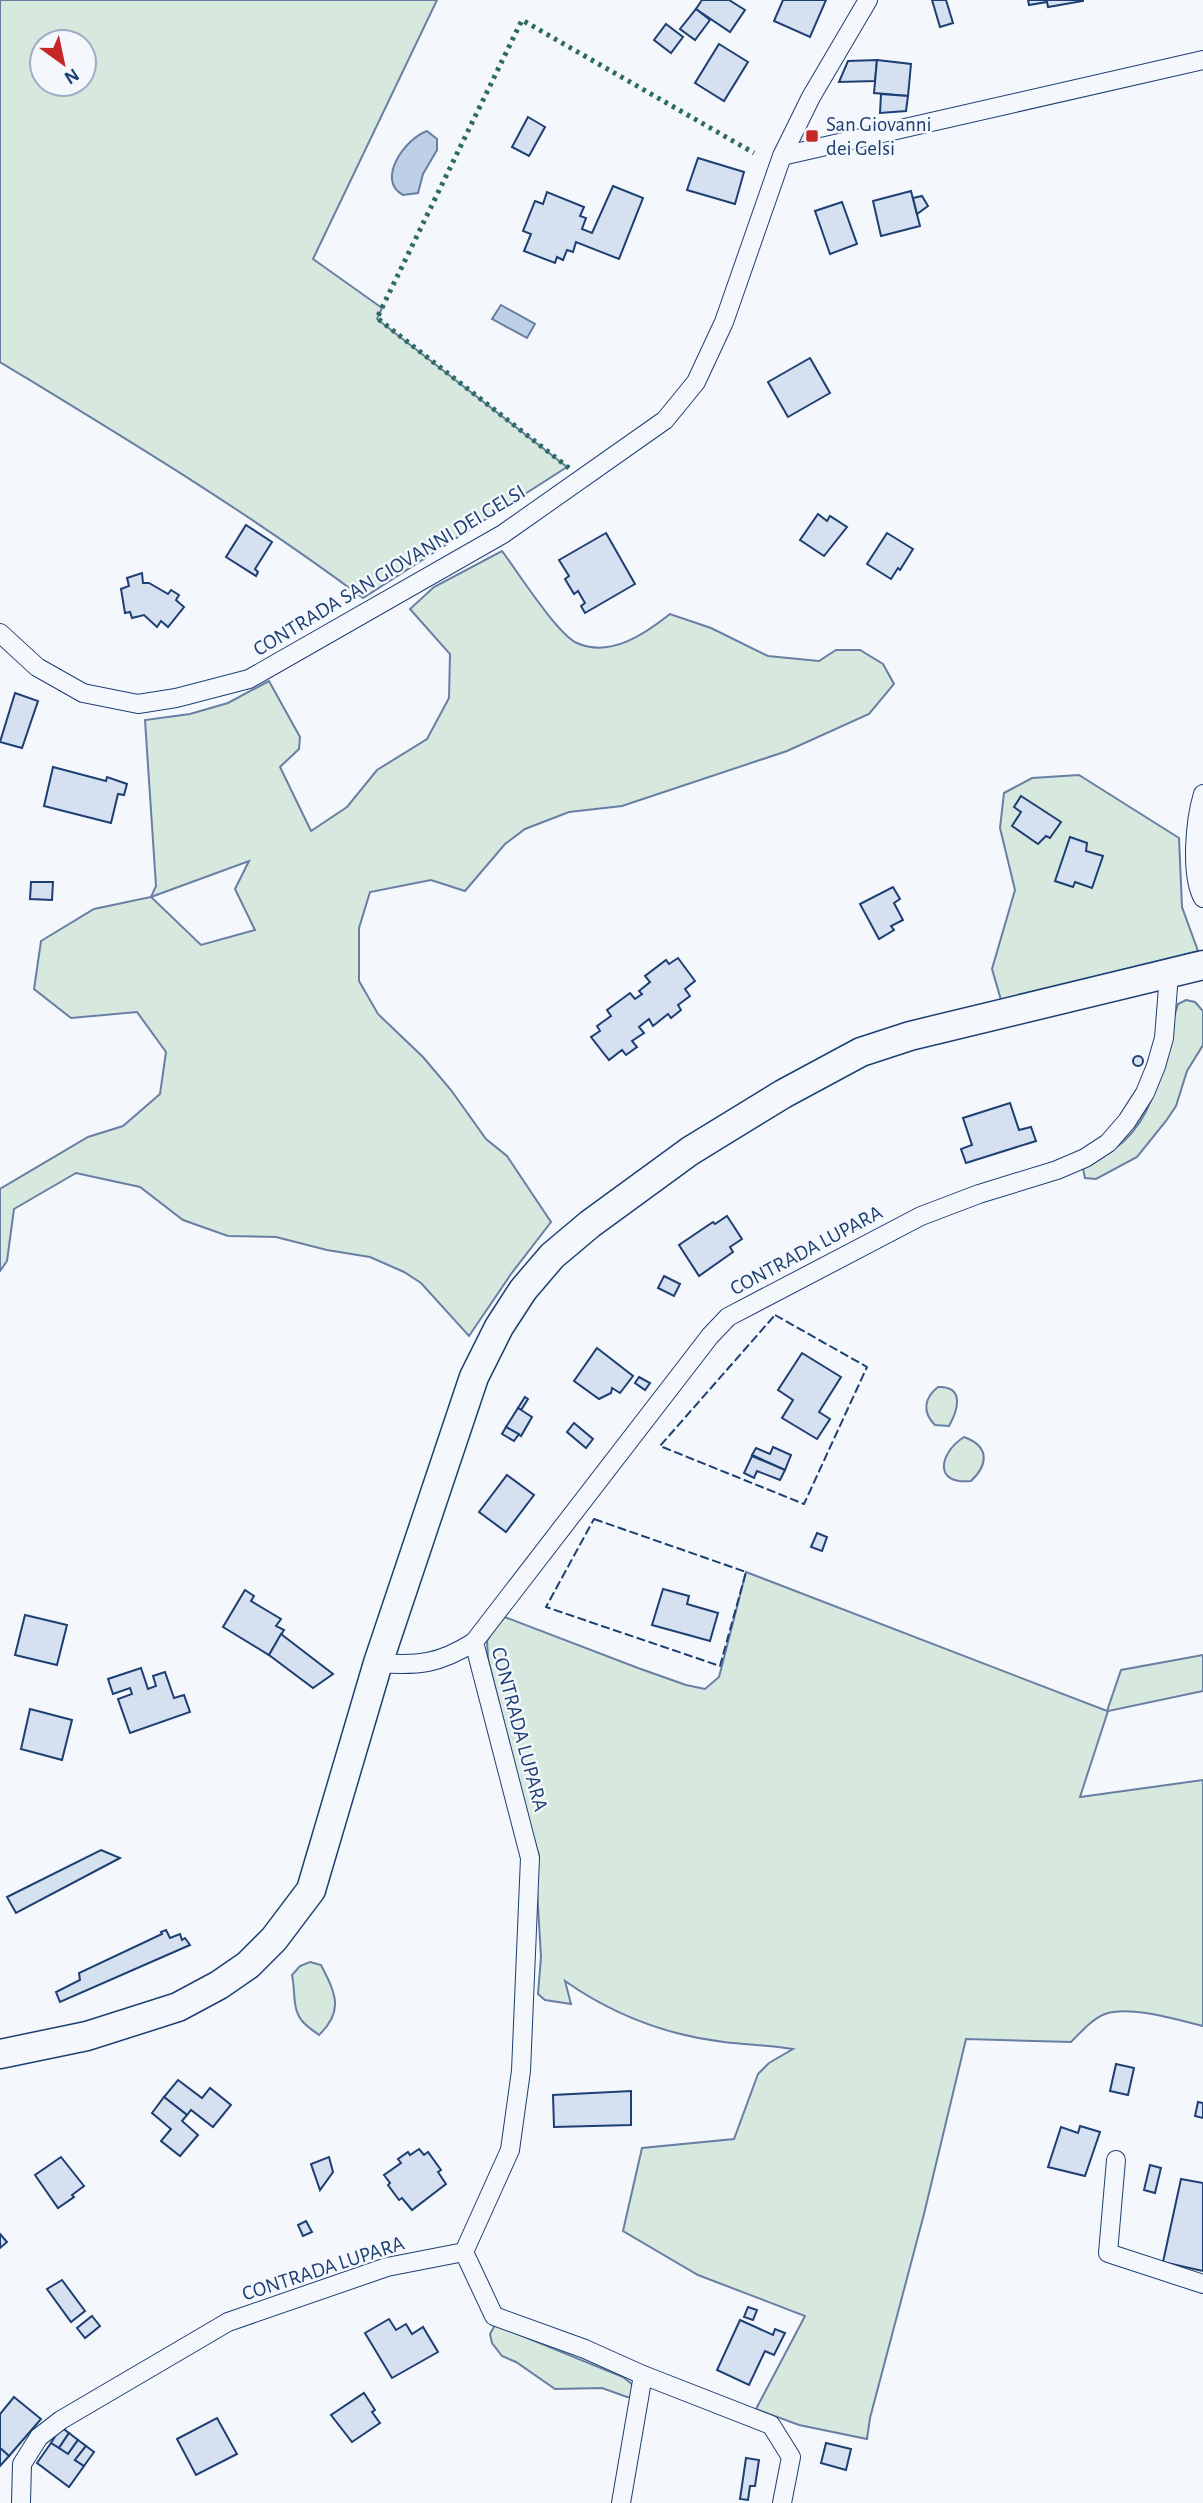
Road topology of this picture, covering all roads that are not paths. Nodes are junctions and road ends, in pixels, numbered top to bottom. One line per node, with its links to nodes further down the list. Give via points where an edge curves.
1 (868, 0): 3 (street, CONTRADA SAN GIOVANNI DEI GELSI)
2 (1203, 60): 3 (street)
3 (782, 156): 4 (street, CONTRADA SAN GIOVANNI DEI GELSI, via 724,322 696,382 665,420 503,534 248,679 176,698 138,704 83,693 37,667)
4 (0, 634)
5 (1203, 794): 6 (street, via 1196,837 1198,889)
6 (1203, 898)
7 (1203, 965): 8 (main road)
8 (1169, 974): 9 (street, CONTRADA LUPARA, via 1164,1038 1156,1066 1145,1093 1108,1143 1057,1170 921,1216 728,1317); 10 (main road, via 861,1052 690,1151 552,1256 523,1290 474,1377)
9 (474, 1642): 10 (street, via 432,1663); 13 (street, CONTRADA LUPARA, via 530,1858 521,2071 510,2150)
10 (378, 1663): 11 (main road, via 311,1890 274,1939 248,1965 177,2007 87,2036)
11 (0, 2054)
12 (1116, 2160): 14 (street, via 1108,2253)
13 (464, 2252): 15 (street, via 494,2316); 16 (street, CONTRADA LUPARA, via 387,2267 228,2322 39,2437 22,2464)
14 (1203, 2284)
15 (643, 2375): 17 (street); 18 (street, via 771,2425 791,2456)
16 (21, 2503)
17 (621, 2503)
18 (782, 2503)

